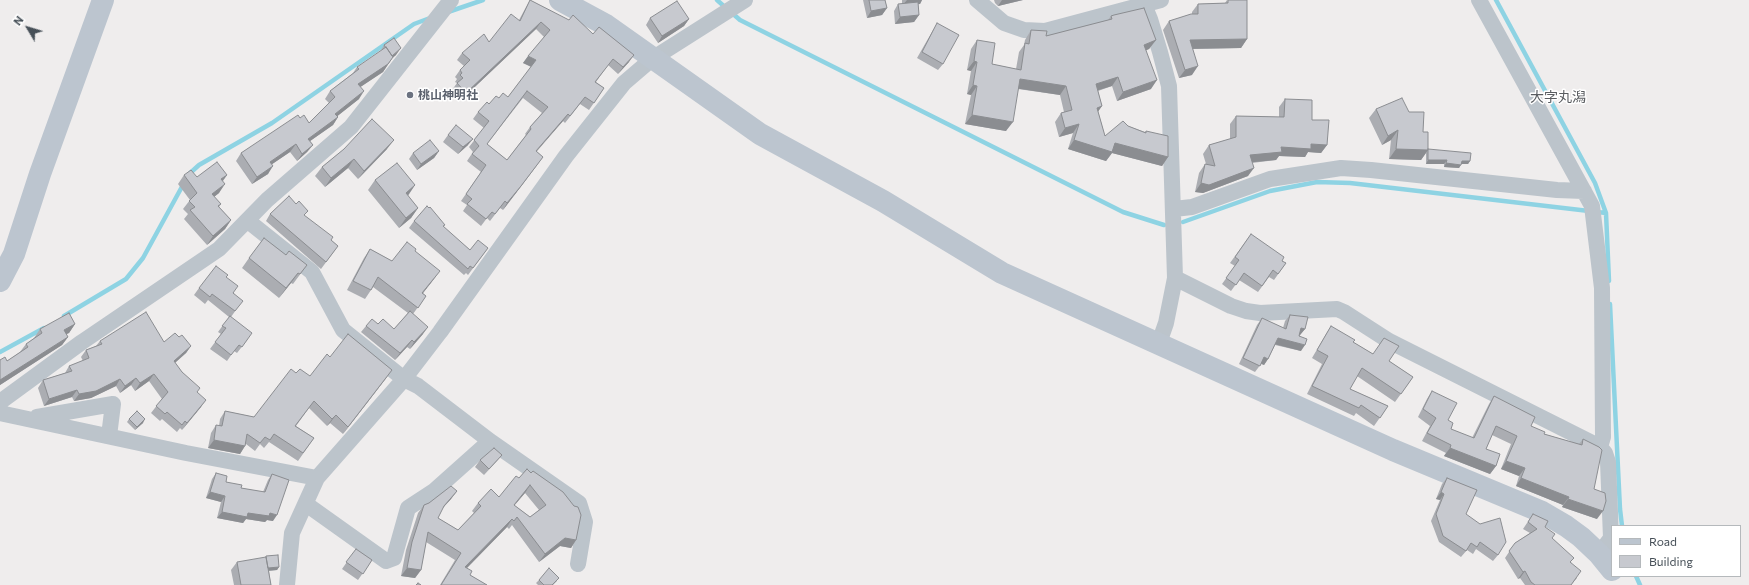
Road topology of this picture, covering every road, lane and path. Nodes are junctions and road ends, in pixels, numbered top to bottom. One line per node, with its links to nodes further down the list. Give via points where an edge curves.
1 (103, 0): 14 (street, via 14,254)
2 (451, 0): 12 (street, via 351,127 267,200)
3 (560, 0): 9 (street, via 606,25)
4 (744, 0): 9 (street)
5 (977, 0): 8 (street, via 1004,23 1024,30 1045,31)
6 (1161, 0): 8 (street)
7 (1479, 0): 10 (street)
8 (1142, 2): 11 (street, via 1150,19 1169,86)
9 (652, 59): 15 (street, via 760,134 883,201 1002,273); 16 (street, via 624,83 566,156)
10 (1584, 191): 11 (street, via 1341,168 1270,179 1192,207); 22 (street, via 1592,206 1602,288 1603,437)
11 (1174, 209): 13 (street)
12 (248, 221): 16 (street, via 312,272 343,330); 17 (street, via 219,249 82,342)
13 (1175, 278): 15 (street, via 1166,323); 22 (street, via 1246,311 1260,313 1337,309 1389,341)
14 (0, 281)
15 (1159, 343): 25 (street, via 1393,450 1542,512 1566,526)
16 (404, 379): 21 (street, via 418,386); 23 (street)
17 (0, 402)
18 (0, 413): 19 (street)
19 (28, 419): 20 (street); 20 (street, via 113,404)
20 (110, 436): 23 (street)
21 (490, 441): 24 (street, via 434,491 408,508 394,558 386,561); 26 (street, via 578,503 585,522)
22 (1600, 447): 25 (street, via 1608,462 1611,538)
23 (318, 478): 24 (street)
24 (306, 504): 27 (street, via 292,533)
25 (1606, 562)
26 (578, 564)
27 (287, 585)

